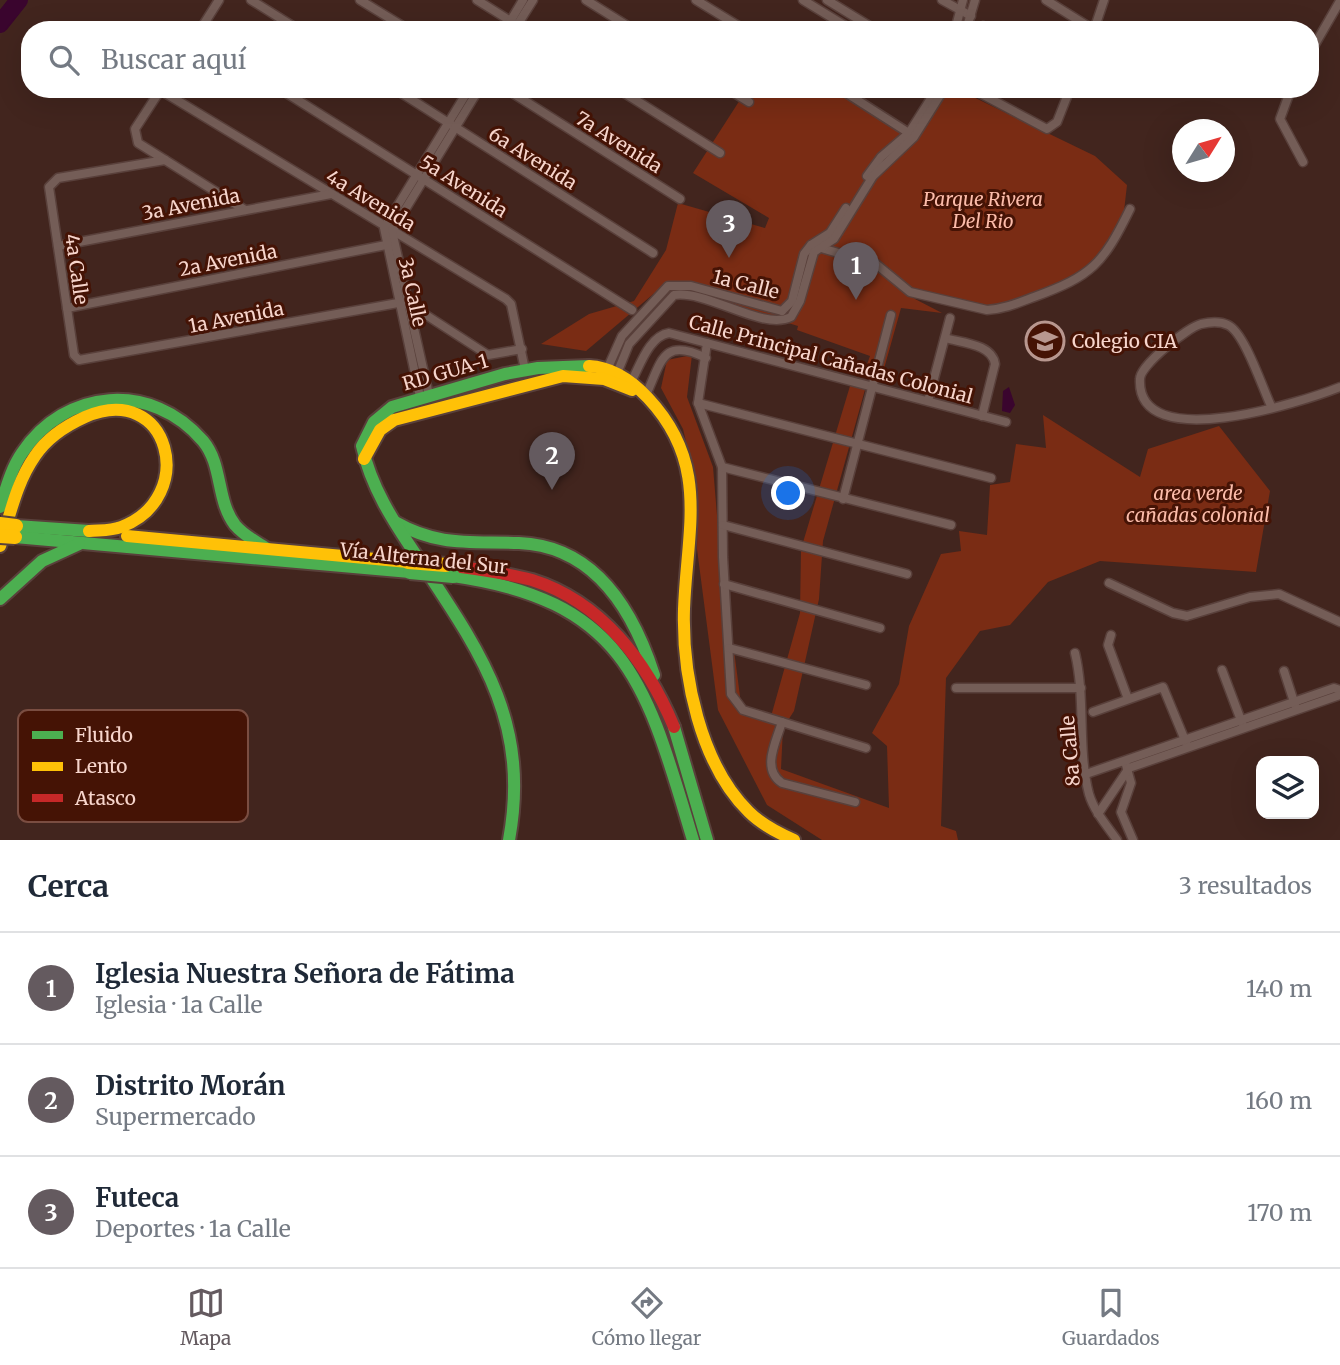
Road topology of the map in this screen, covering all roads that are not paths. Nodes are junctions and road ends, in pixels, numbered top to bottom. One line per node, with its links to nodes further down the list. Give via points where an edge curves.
1 (219, 0): 19 (street)
2 (251, 0): 20 (street)
3 (360, 0): 21 (street)
4 (477, 0): 22 (street)
5 (523, 0): 23 (street)
6 (533, 0): 24 (street)
7 (586, 0): 25 (street)
8 (696, 0): 26 (street)
9 (803, 0): 27 (street)
10 (827, 0): 28 (street)
11 (942, 0): 17 (street)
12 (963, 0): 17 (street)
13 (975, 0): 18 (street)
14 (1046, 0): 31 (street)
15 (1104, 0): 32 (street)
16 (1340, 1): 33 (street)
17 (960, 11): 18 (street); 29 (street)
18 (971, 16): 30 (street)
19 (206, 21)
20 (285, 21)
21 (394, 21)
22 (509, 21)
23 (518, 21)
24 (520, 21)
25 (620, 21)
26 (730, 21)
27 (837, 21)
28 (861, 21)
29 (957, 21)
30 (969, 21)
31 (1080, 21)
32 (1097, 21)
33 (1319, 37)
34 (156, 98): 53 (street, via 134,136)
35 (174, 98): 56 (street, 4a Avenida)
36 (294, 98): 55 (street, 5a Avenida)
37 (409, 98): 50 (street, 6a Avenida)
38 (465, 98): 50 (street)
39 (472, 98): 50 (street)
40 (520, 98): 57 (street, 7a Avenida)
41 (632, 98): 52 (street)
42 (743, 98): 49 (street)
43 (855, 98): 51 (street)
44 (932, 98): 51 (street, 1a Calle)
45 (938, 98): 51 (street, 1a Calle)
46 (989, 98): 47 (street, via 1044,128 1057,122)
47 (1066, 98)
48 (1288, 98): 54 (street, via 1280,119)
49 (749, 102)
50 (452, 125): 55 (street); 64 (street, 6a Avenida)
51 (912, 135): 63 (street, 1a Calle, via 873,166 830,233)
52 (720, 153)
53 (165, 160): 59 (street); 62 (street, 4a Calle, via 52,181 49,187)
54 (1303, 162)
55 (420, 177): 60 (street); 68 (street, 5a Avenida)
56 (331, 194): 59 (street, 3a Avenida); 60 (street, 4a Avenida)
57 (680, 199)
58 (1130, 209): 63 (street, via 1110,250 1087,273 1062,287 998,309 910,292 876,264)
59 (245, 210): 62 (street, 3a Avenida)
60 (388, 229): 61 (street, 3a Calle); 75 (street, 4a Avenida, via 509,301)
61 (391, 244): 65 (street, 3a Calle); 66 (street, 3a Calle); 67 (street, 2a Avenida)
62 (58, 246): 67 (street, 4a Calle)
63 (814, 247): 69 (street, 1a Calle, via 802,261 792,301); 72 (street, 1a Calle, via 797,309)
64 (653, 253)
65 (398, 303): 66 (street, 1a Avenida); 77 (street, 1a Avenida); 85 (street, 3a Calle)
66 (409, 304): 75 (street, via 488,355); 85 (street, 3a Calle)
67 (67, 308): 77 (street, 4a Calle, via 74,355)
68 (632, 310)
69 (782, 311): 72 (street); 79 (street, 1a Calle, via 691,286 668,285 622,336)
70 (891, 315): 81 (street)
71 (950, 318): 73 (street)
72 (788, 319): 79 (street, 1a Calle, via 674,295 629,344)
73 (945, 338): 86 (street); 91 (street, via 988,350 993,356 995,365)
74 (707, 343): 76 (street); 80 (street, Calle Principal Cañadas Colonial, via 669,333 659,335); 81 (street, Calle Principal Cañadas Colonial)
75 (522, 349): 78 (street, 4a Avenida)
76 (706, 358): 84 (street, Calle Principal Cañadas Colonial, via 688,349 667,352); 87 (street)
77 (79, 360)
78 (528, 366): 79 (main road, RD GUA-1, via 564,365); 83 (main road); 85 (main road, RD GUA-1)
79 (611, 375): 80 (main road, RD GUA-1); 83 (main road, RD GUA-1, via 554,378); 84 (main road, RD GUA-1)
80 (631, 382): 84 (main road, RD GUA-1)
81 (870, 386): 86 (street, Calle Principal Cañadas Colonial); 93 (street)
82 (1340, 387): 89 (street)
83 (488, 394): 88 (main road, RD GUA-1)
84 (646, 395): 139 (main road, RD GUA-1, via 676,434 690,480 684,626 692,689 702,723 734,794 760,821)
85 (426, 396): 88 (main road); 90 (main road); 94 (main road, RD GUA-1, via 391,407 374,422 364,437)
86 (928, 401): 91 (street, Calle Principal Cañadas Colonial)
87 (698, 402): 93 (street); 95 (street)
88 (441, 407): 90 (main road, RD GUA-1)
89 (1272, 408): 89 (street, via 1241,338 1230,325 1217,322 1188,330 1139,376 1148,406 1178,419)
90 (408, 415): 94 (main road, via 386,424)
91 (982, 416): 92 (street, Calle Principal Cañadas Colonial)
92 (1006, 422)
93 (856, 443): 96 (street); 97 (street)
94 (364, 459): 99 (main road, via 375,489)
95 (722, 467): 97 (street); 101 (street)
96 (991, 478)
97 (843, 499): 102 (street)
98 (0, 507): 106 (main road, via 23,450 58,414 84,402 140,400 174,414 205,443 218,463 233,522)
99 (396, 522): 124 (main road, via 414,534 436,540 536,544 577,560 596,573 629,609 644,638); 136 (main road, via 472,643 498,696 515,762)
100 (0, 524): 103 (main road, Vía Alterna del Sur, bridge)
101 (723, 525): 109 (street); 111 (street)
102 (951, 525)
103 (10, 533): 104 (main road, Vía Alterna del Sur)
104 (90, 536): 105 (main road, Vía Alterna del Sur, via 137,518 155,501 167,476 169,458 163,437 154,425 134,414 88,415 47,440 22,481); 106 (main road, Vía Alterna del Sur); 107 (main road, Vía Alterna del Sur); 112 (main road, via 42,561)
105 (0, 546)
106 (270, 550): 107 (main road, Vía Alterna del Sur)
107 (303, 559): 108 (main road, Vía Alterna del Sur, bridge)
108 (449, 571): 124 (main road, Vía Alterna del Sur, via 506,573 589,607 634,651); 137 (main road, Vía Alterna del Sur, via 538,594 598,632 621,656 645,693 661,732)
109 (907, 574)
110 (1109, 583): 113 (street, via 1187,616 1250,597 1279,594)
111 (724, 584): 114 (street); 116 (street)
112 (0, 599)
113 (1340, 622)
114 (880, 628)
115 (1111, 635): 125 (street, via 1108,645)
116 (729, 648): 120 (street); 128 (street, via 734,701 743,710)
117 (1075, 653): 122 (street, 8a Calle)
118 (1223, 670): 129 (street)
119 (1284, 671): 126 (street)
120 (866, 685)
121 (956, 688): 122 (street)
122 (1081, 688): 133 (street, 8a Calle)
123 (1340, 692): 126 (street, via 1334,688)
124 (659, 693): 138 (main road, Vía Alterna del Sur, via 674,727)
125 (1128, 699): 127 (street); 130 (street, via 1166,687)
126 (1296, 706): 129 (street)
127 (1093, 712)
128 (782, 722): 131 (street); 134 (street, via 770,766 774,776 782,783)
129 (1242, 725): 130 (street)
130 (1186, 744): 132 (street)
131 (866, 748)
132 (1127, 765): 133 (street); 135 (street); 141 (street, via 1131,783 1121,811)
133 (1086, 774): 135 (street, 8a Calle)
134 (855, 802)
135 (1098, 814): 140 (street, 8a Calle)
136 (509, 840)
137 (693, 840)
138 (707, 840)
139 (794, 840)
140 (1117, 840)
141 (1133, 840)

